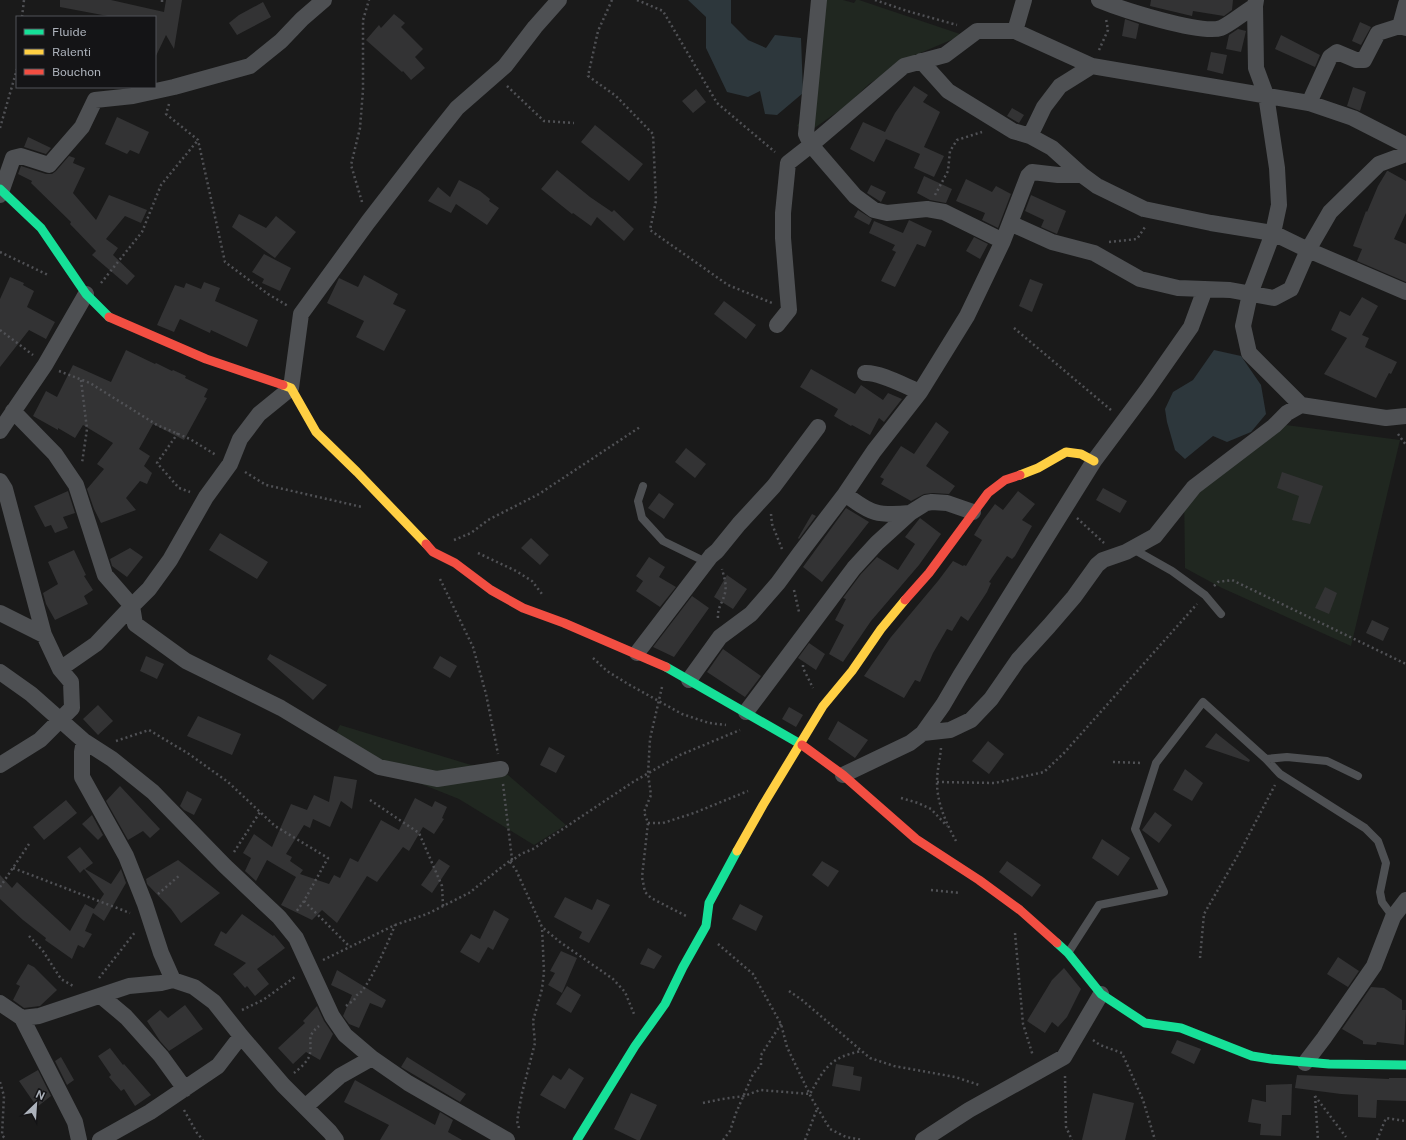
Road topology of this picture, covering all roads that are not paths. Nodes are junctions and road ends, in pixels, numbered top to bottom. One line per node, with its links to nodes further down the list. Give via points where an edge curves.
1 (324, 0): 19 (street, via 250,66 133,96 95,100 82,127 49,165 21,156 13,158)
2 (559, 0): 30 (street, via 505,66 457,108 368,222 301,314)
3 (819, 0): 15 (street, via 806,134)
4 (1024, 0): 9 (street)
5 (1101, 1): 6 (street, via 1156,19 1202,29 1221,28)
6 (1255, 3): 12 (street, via 1256,68)
7 (1406, 4): 8 (street)
8 (1403, 27): 13 (street, via 1378,33 1364,60 1356,60 1337,52 1330,57)
9 (1015, 32): 10 (street, via 977,31 945,55); 11 (street)
10 (921, 61): 14 (street, via 948,91 1012,131); 15 (street, via 904,66)
11 (1092, 66): 12 (street); 14 (street, via 1060,86 1044,107)
12 (1266, 96): 13 (street); 21 (street, via 1279,204)
13 (1309, 104): 16 (street, via 1353,118)
14 (1030, 136): 18 (street, via 1052,148)
15 (811, 145): 22 (street, via 855,196 874,210 887,214 927,209 944,212); 28 (street, via 788,163 783,238 789,310)
16 (1406, 145)
17 (1406, 154): 23 (street, via 1379,164 1330,212)
18 (1082, 175): 20 (street, via 1032,172 1028,176); 21 (street, via 1097,186 1144,209)
19 (1, 192): 26 (street, via 41,228)
20 (1010, 223): 22 (street); 24 (street, via 1052,242 1094,253 1140,279 1178,288)
21 (1273, 233): 23 (street); 27 (street)
22 (1003, 241): 31 (street, via 967,316)
23 (1308, 250): 25 (street); 27 (street, via 1292,289 1274,298)
24 (1204, 289): 27 (street); 37 (street, via 1191,327)
25 (1406, 292)
26 (86, 294): 30 (street, via 111,319 206,359); 33 (street, via 45,365)
27 (1250, 294): 32 (street, via 1243,326 1249,353)
28 (777, 325)
29 (865, 373): 31 (street)
30 (291, 388): 45 (street, via 259,414 240,439 230,464 206,497 170,560 149,590); 49 (street, via 316,432 433,552 455,563 491,590 523,608 564,622)
31 (920, 392): 40 (street, via 874,451)
32 (1301, 404): 34 (street, via 1386,418); 43 (street, via 1194,486 1155,536)
33 (13, 411): 36 (street); 45 (street, via 55,454 76,485 105,575)
34 (1406, 416)
35 (818, 427): 44 (street, via 790,465)
36 (0, 431)
37 (1094, 461): 41 (street, via 1081,454 1066,452 1038,468 1005,480 988,493); 55 (street, via 943,705)
38 (0, 481): 48 (street, via 5,489)
39 (643, 486): 44 (lane, via 638,501 642,518 664,541)
40 (845, 494): 42 (street, via 860,506 877,514); 52 (street, via 778,583 751,614 720,637)
41 (973, 512): 42 (street, via 947,503 932,502); 57 (street, via 930,574 881,629 852,671 822,706)
42 (910, 513): 53 (street, via 854,568)
43 (1126, 552): 47 (lane, via 1172,571 1205,595); 55 (street, via 1103,560 1097,565 977,714 950,730)
44 (712, 557): 49 (street)
45 (132, 606): 50 (street, via 96,644); 60 (street, via 135,624 186,661 281,708 379,767 437,779)
46 (0, 613): 48 (street)
47 (1221, 614)
48 (44, 635): 50 (street)
49 (637, 654): 52 (street)
50 (60, 669): 54 (street, via 71,682 72,708)
51 (0, 672): 54 (street, via 31,694)
52 (689, 680): 53 (street)
53 (746, 712): 57 (street)
54 (60, 720): 56 (street); 59 (street, via 40,740)
55 (923, 733): 61 (street, via 910,743)
56 (84, 741): 66 (street, via 82,777 126,856); 72 (street, via 112,758 153,792 279,917 296,938 332,1016 345,1035)
57 (800, 744): 61 (street); 81 (street, via 709,903 706,926 665,1004)
58 (1266, 759): 62 (lane, via 1287,757 1327,761); 64 (lane, via 1281,774 1365,828 1378,841 1386,863 1380,892 1382,902); 65 (lane, via 1203,702 1156,763 1134,829 1164,892 1099,905)
59 (0, 765)
60 (501, 769)
61 (843, 775): 65 (street, via 916,839 1020,910)
62 (1358, 776)
63 (1406, 900): 64 (street)
64 (1393, 918): 73 (street, via 1374,966)
65 (1068, 953): 67 (street)
66 (173, 980): 68 (street, via 129,986); 71 (street, via 194,987 214,1002)
67 (1101, 994): 73 (street, via 1145,1022 1181,1028 1252,1056); 82 (street, via 1064,1057 969,1110)
68 (89, 997): 70 (street, via 39,1016); 75 (street, via 126,1017 161,1056)
69 (0, 1003): 70 (street)
70 (22, 1018): 78 (street, via 75,1122)
71 (241, 1036): 75 (street, via 218,1066); 76 (street)
72 (372, 1058): 76 (street, via 340,1076); 77 (street, via 408,1083)
73 (1305, 1063): 74 (street)
74 (1406, 1065)
75 (180, 1092): 79 (street)
76 (305, 1107): 80 (street)
77 (514, 1136)
78 (80, 1140)
79 (100, 1140)
80 (336, 1140)
81 (577, 1140)
82 (923, 1140)

